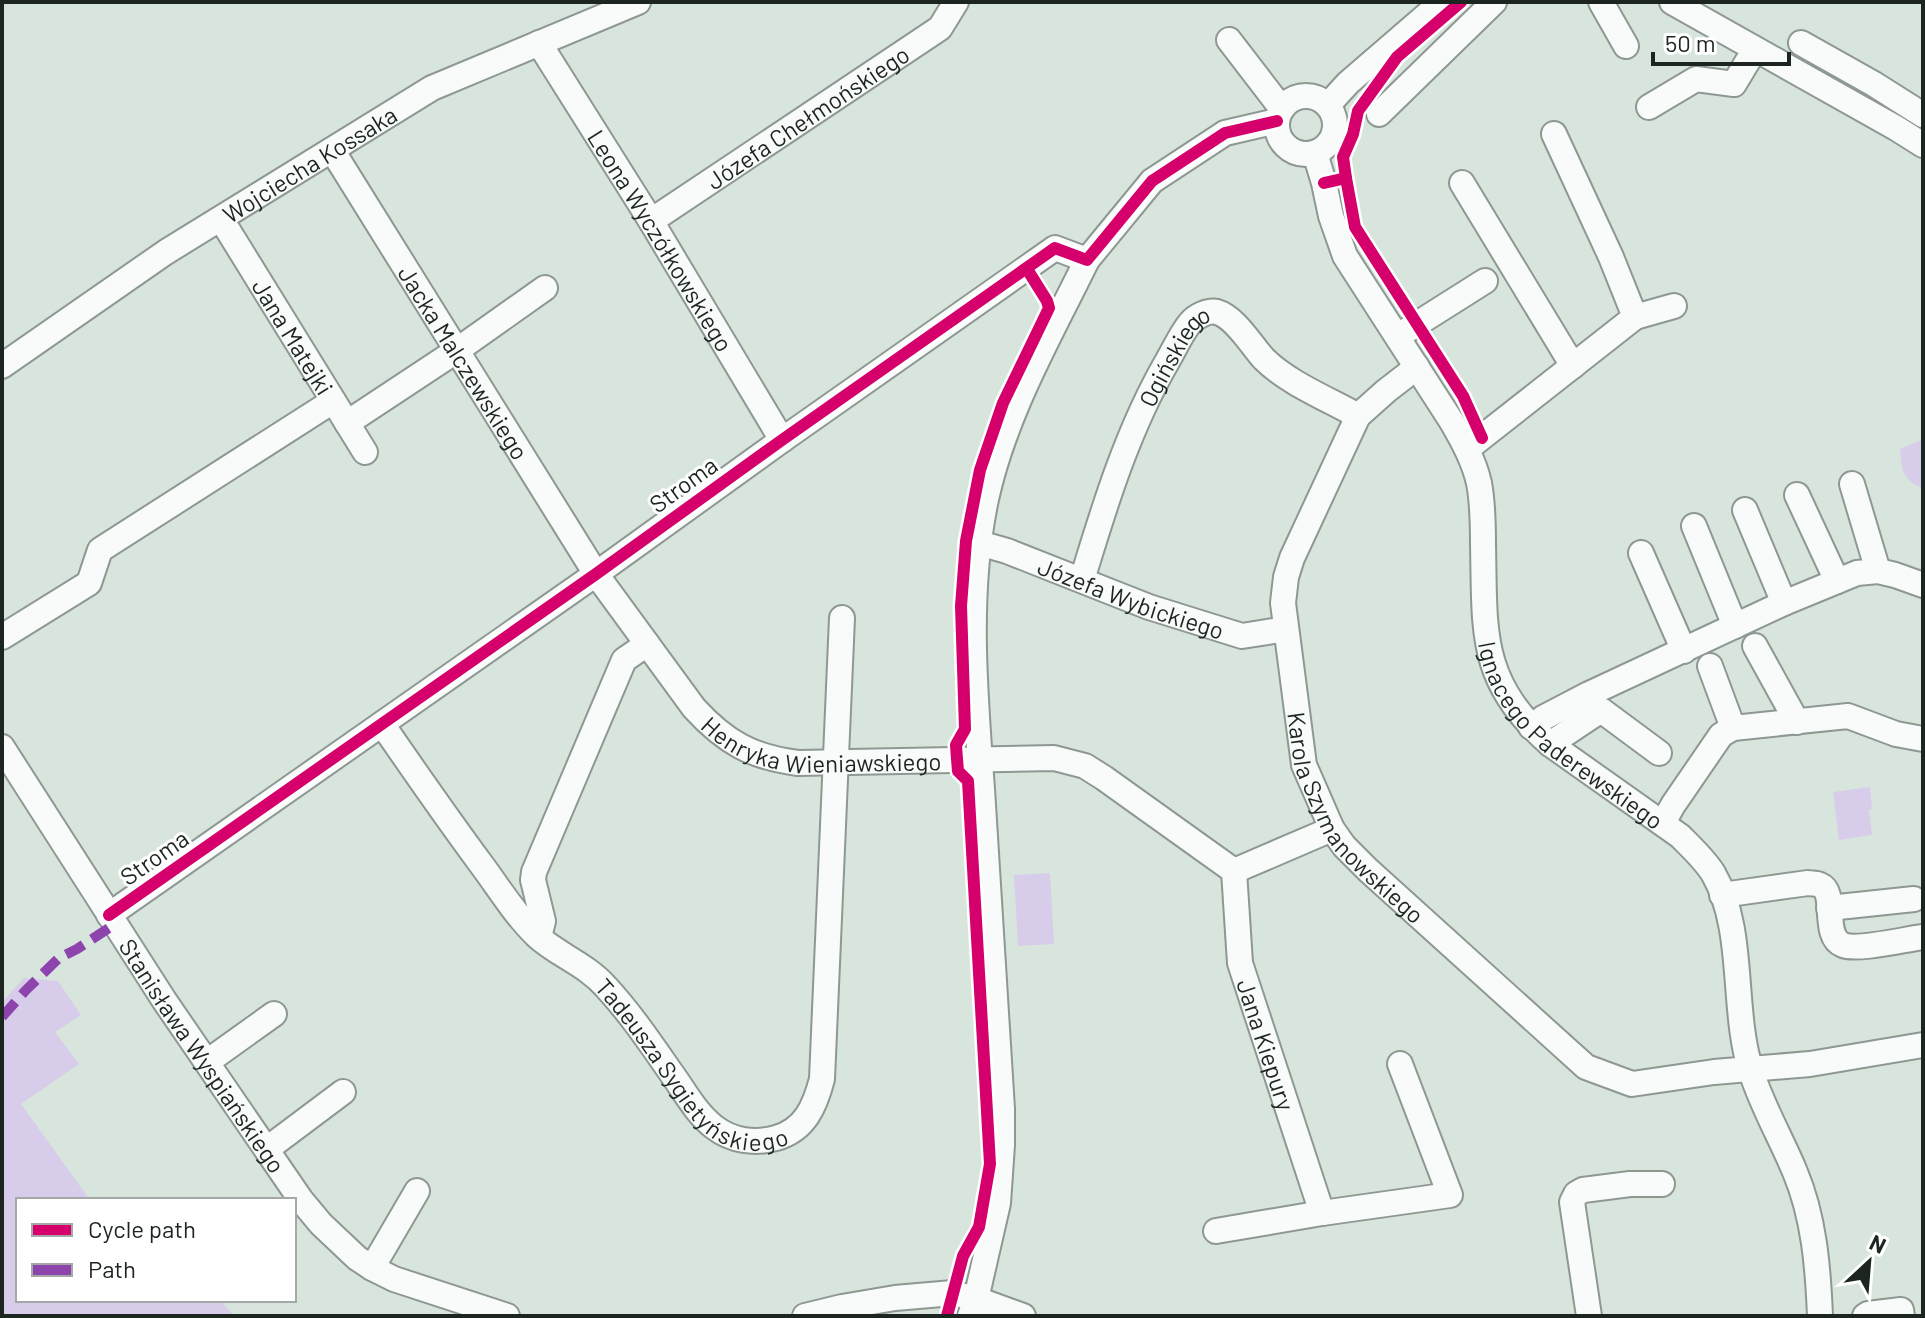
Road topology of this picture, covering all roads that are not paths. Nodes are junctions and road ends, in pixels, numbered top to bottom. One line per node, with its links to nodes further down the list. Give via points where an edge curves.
1 (638, 2): 8 (street, Wojciecha Kossaka)
2 (956, 2): 23 (street, Józefa Chełmońskiego, via 940,28)
3 (1442, 2): 12 (street)
4 (1494, 2): 14 (street)
5 (1601, 2): 10 (street)
6 (1672, 2): 11 (street)
7 (1229, 40): 15 (street)
8 (539, 43): 19 (street, Wojciecha Kossaka, via 432,88); 23 (street, Leona Wyczółkowskiego)
9 (1801, 43): 16 (street)
10 (1626, 46)
11 (1755, 49): 13 (street, via 1734,84 1696,79); 18 (street)
12 (1328, 105): 15 (street, via 1304,96 1291,100); 20 (street, via 1335,133)
13 (1649, 107)
14 (1379, 114)
15 (1279, 115): 20 (street, via 1283,143 1292,151); 24 (street, via 1225,133 1152,181)
16 (1923, 115)
17 (1554, 134): 28 (street)
18 (1923, 145)
19 (332, 150): 22 (street, Wojciecha Kossaka); 30 (street, Jacka Malczewskiego)
20 (1315, 153): 29 (street, Ignacego Paderewskiego, via 1345,256)
21 (1462, 183): 32 (street)
22 (221, 219): 31 (street, Wojciecha Kossaka); 34 (street, Jana Matejki)
23 (651, 221): 37 (street, Leona Wyczółkowskiego)
24 (1087, 260): 37 (street, Stroma, via 1055,248); 44 (street, via 1012,414)
25 (1485, 281): 29 (street)
26 (545, 288): 30 (street)
27 (1674, 306): 28 (street)
28 (1635, 317): 32 (street)
29 (1398, 336): 33 (street, Ignacego Paderewskiego)
30 (456, 351): 36 (street); 47 (street, Jacka Malczewskiego)
31 (2, 366)
32 (1573, 366): 38 (street)
33 (1417, 367): 35 (street, Karola Szymanowskiego); 38 (street, Ignacego Paderewskiego)
34 (333, 401): 36 (street, Jana Matejki); 55 (street, via 100,550 89,583)
35 (1358, 416): 48 (street, Ogińskiego, via 1285,376 1228,318 1216,312 1201,314 1191,322 1137,422); 54 (street, Karola Szymanowskiego, via 1292,558 1283,603)
36 (347, 423): 39 (street, Jana Matejki)
37 (782, 440): 47 (street, Stroma)
38 (1467, 449): 62 (street, Ignacego Paderewskiego, via 1483,507 1487,644 1502,689)
39 (365, 452)
40 (1852, 484): 46 (street)
41 (1797, 495): 49 (street)
42 (1745, 510): 51 (street)
43 (1694, 526): 53 (street)
44 (979, 543): 48 (street, Józefa Wybickiego); 68 (street, via 974,636)
45 (1641, 553): 58 (street)
46 (1878, 571): 49 (street); 50 (street)
47 (596, 575): 56 (street, Henryka Wieniawskiego); 61 (street, Stroma)
48 (1082, 580): 54 (street, Józefa Wybickiego, via 1242,636)
49 (1837, 581): 51 (street)
50 (1923, 585)
51 (1784, 603): 53 (street)
52 (842, 618): 69 (street, Tadeusza Sygietyńskiego)
53 (1735, 626): 58 (street)
54 (1286, 629): 71 (street, Karola Szymanowskiego, via 1304,765)
55 (2, 637)
56 (647, 644): 69 (street, Henryka Wieniawskiego, via 694,708 735,744 779,760); 77 (street, via 624,660 534,872 543,921)
57 (1755, 646): 60 (street)
58 (1684, 651): 62 (street)
59 (1710, 666): 63 (street)
60 (1797, 722): 63 (street); 64 (street, via 1848,716)
61 (382, 724): 76 (street, Stroma); 77 (street, Tadeusza Sygietyńskiego)
62 (1531, 727): 65 (street, Ignacego Paderewskiego)
63 (1733, 728): 70 (street, via 1721,735)
64 (1923, 739)
65 (1550, 744): 67 (street, via 1601,710); 70 (street, Ignacego Paderewskiego)
66 (2, 747): 76 (street, Stanisława Wyspiańskiego)
67 (1659, 753)
68 (980, 758): 69 (street, Henryka Wieniawskiego); 72 (street, Henryka Wieniawskiego, via 1054,758 1085,766); 91 (street, via 1002,1133 998,1203)
69 (836, 763): 77 (street, Tadeusza Sygietyńskiego, via 822,1079 815,1105 784,1136 761,1143 715,1128 604,984)
70 (1663, 823): 73 (street, Ignacego Paderewskiego, via 1697,853)
71 (1332, 829): 72 (street); 83 (street, Karola Szymanowskiego, via 1368,870 1586,1067 1632,1084)
72 (1234, 871): 88 (street, Jana Kiepury, via 1240,963)
73 (1722, 895): 75 (street, via 1808,883 1822,885); 83 (street, Ignacego Paderewskiego, via 1733,935)
74 (1914, 899): 75 (street)
75 (1829, 908): 78 (street, via 1832,932 1844,946)
76 (109, 915): 81 (street, Stanisława Wyspiańskiego)
77 (539, 937)
78 (1923, 937)
79 (274, 1014): 81 (street)
80 (1923, 1045): 83 (street, Karola Szymanowskiego)
81 (207, 1062): 85 (street, Stanisława Wyspiańskiego)
82 (1400, 1064): 88 (street, via 1450,1195)
83 (1750, 1068): 96 (street, Ignacego Paderewskiego, via 1805,1203 1817,1260)
84 (343, 1092): 85 (street)
85 (267, 1149): 90 (street, Stanisława Wyspiańskiego, via 321,1224)
86 (1662, 1184): 95 (street, via 1576,1194 1572,1202)
87 (417, 1191): 90 (street)
88 (1322, 1213): 89 (street)
89 (1216, 1231)
90 (372, 1268): 92 (street, Stanisława Wyspiańskiego)
91 (973, 1307): 93 (street, via 953,1293); 94 (street)
92 (507, 1316)
93 (805, 1316)
94 (1023, 1316)
95 (1589, 1316)
96 (1820, 1316)
97 (1865, 1316): 98 (street, via 1901,1310)
98 (1902, 1316)

